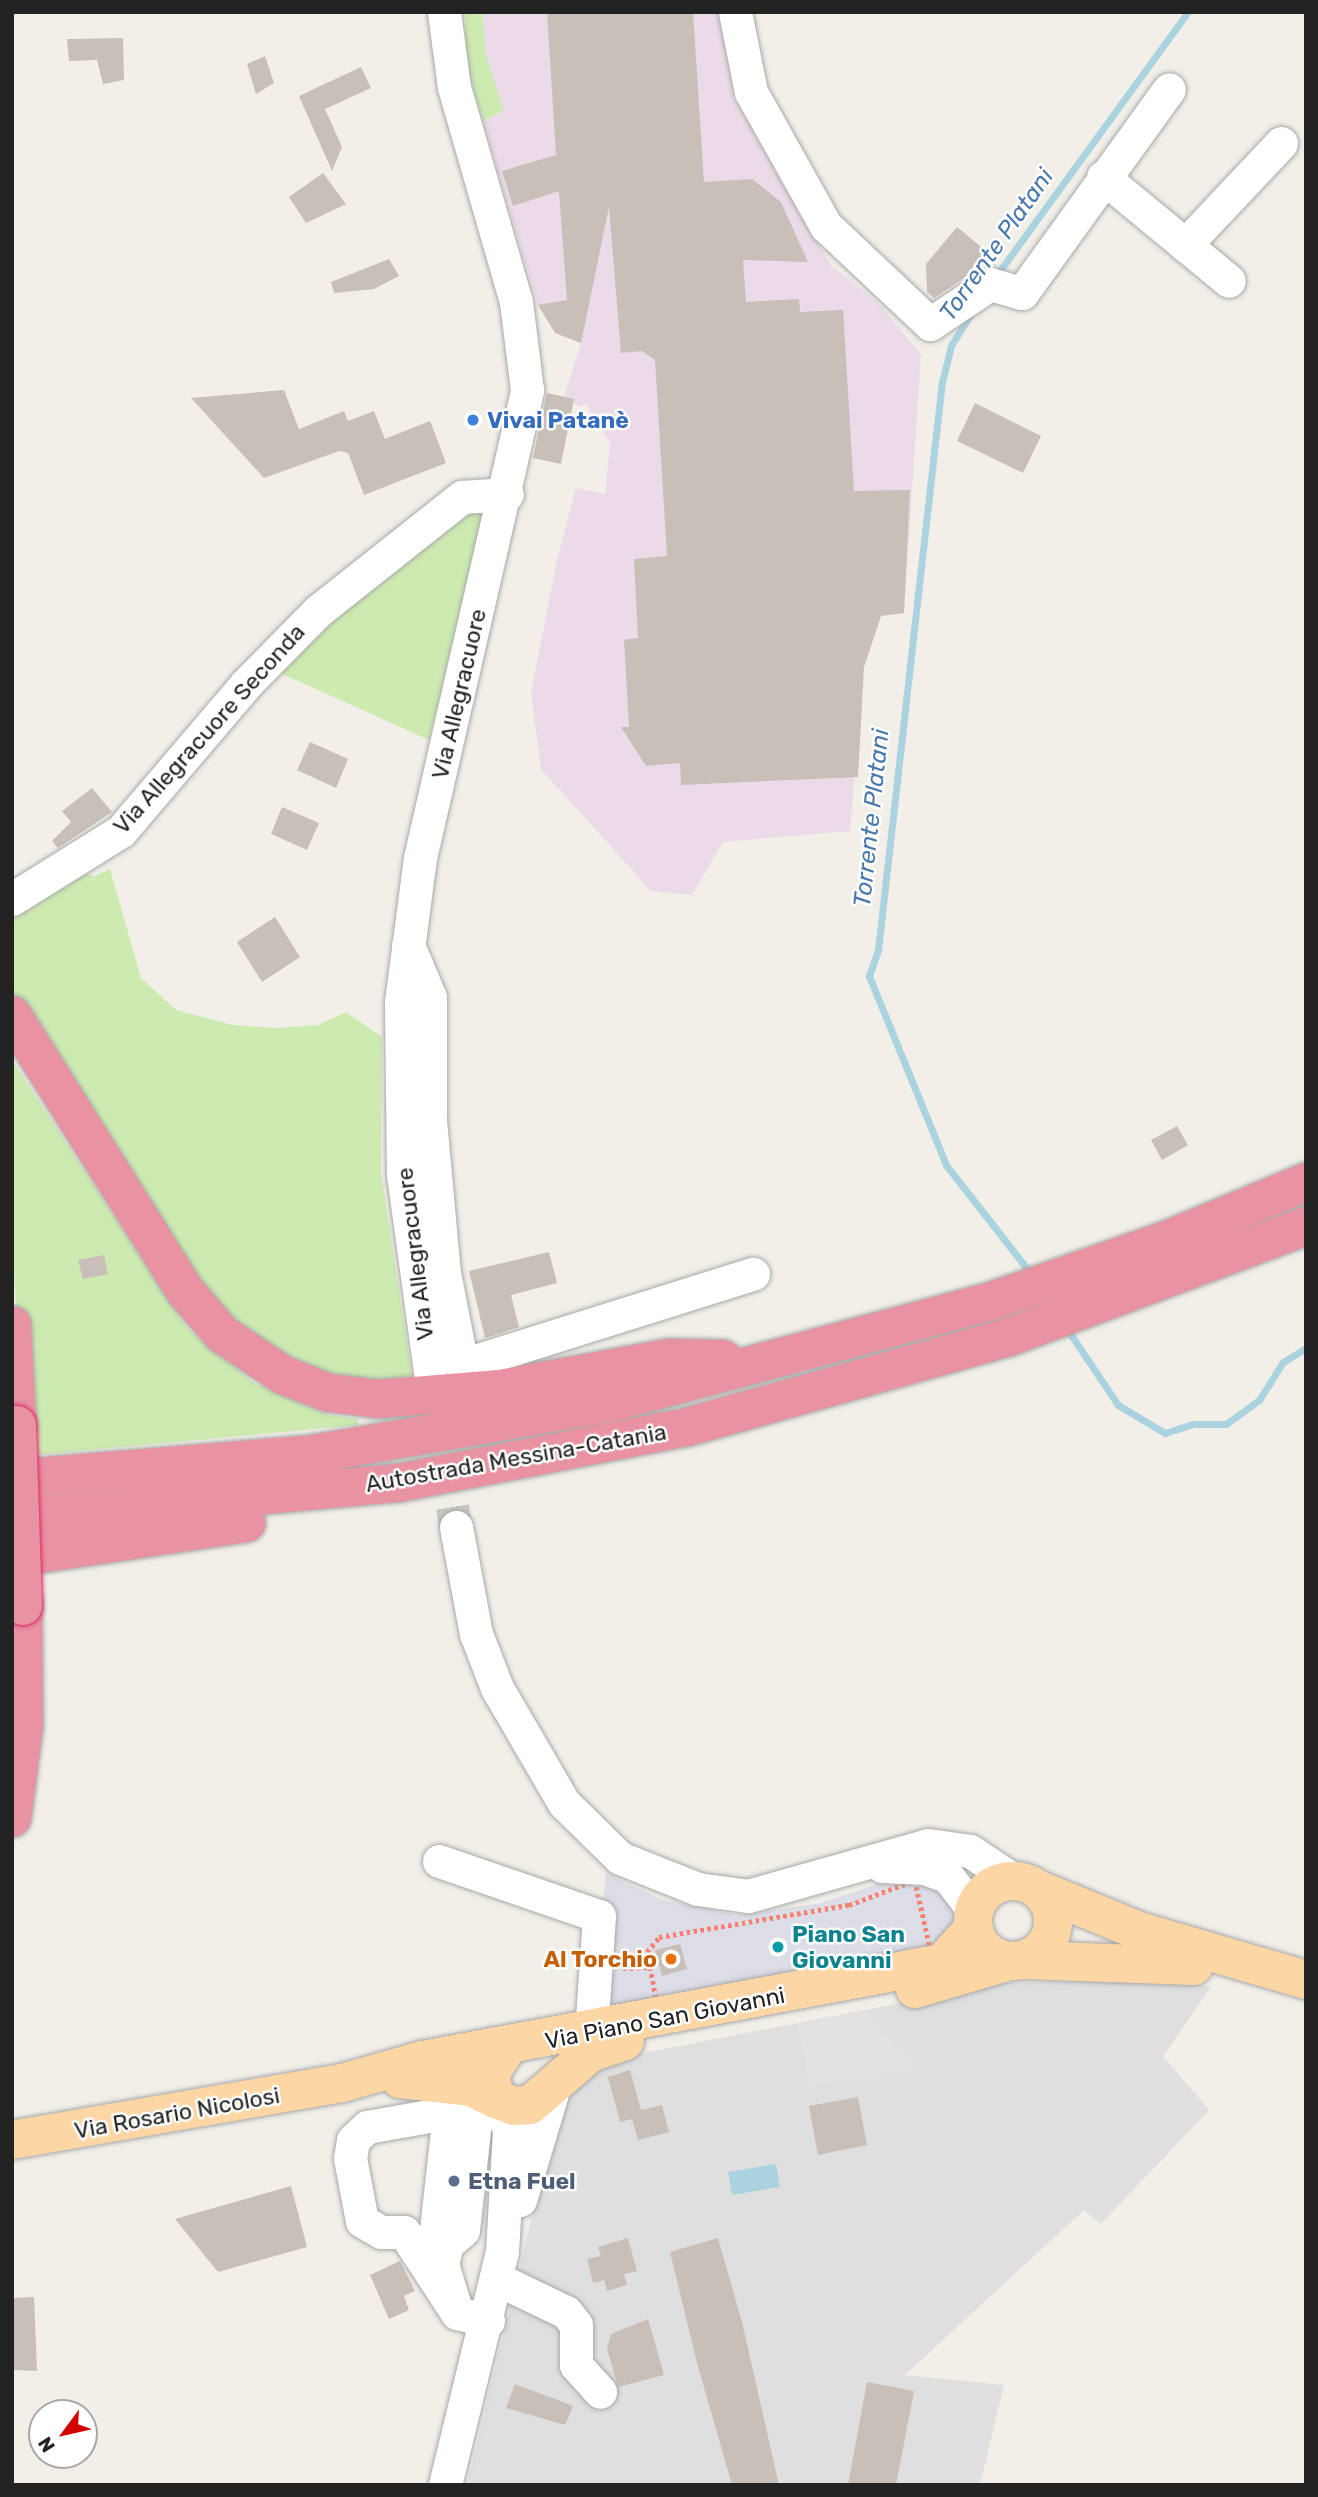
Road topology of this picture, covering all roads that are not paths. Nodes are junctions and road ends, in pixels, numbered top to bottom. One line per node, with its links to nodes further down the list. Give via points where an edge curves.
1 (444, 12): 8 (street, Via Allegracuore, via 454,87 526,350 527,390)
2 (735, 12): 5 (street, via 751,92 827,226 930,324 990,284 1022,293)
3 (1169, 89): 5 (street)
4 (1281, 143): 6 (street)
5 (1103, 177): 6 (street)
6 (1185, 245): 7 (street)
7 (1228, 281)
8 (507, 494): 9 (street, Via Allegracuore Seconda, via 461,497 318,611 246,684 121,831); 10 (street, Via Allegracuore, via 420,858)
9 (12, 899)
10 (407, 943): 15 (street, via 430,997 430,1120 443,1273 462,1365); 19 (street, Via Allegracuore, via 400,1053 403,1172)
11 (12, 1014): 18 (highway, via 185,1291 222,1334 283,1375 329,1393 377,1399 500,1389)
12 (12, 1036): 18 (highway, via 198,1323 271,1380 348,1407 454,1408 590,1384)
13 (1306, 1182): 17 (highway, Autostrada Messina-Catania, via 995,1300)
14 (1306, 1226): 20 (highway, Autostrada Messina-Catania, via 1009,1337 813,1395)
15 (753, 1274)
16 (12, 1325): 25 (highway, bridge, via 24,1725)
17 (770, 1360): 18 (highway); 21 (highway, Autostrada Messina-Catania, via 584,1408 409,1441 224,1465)
18 (642, 1363)
19 (432, 1386)
20 (605, 1443): 22 (highway, Autostrada Messina-Catania, via 398,1483); 24 (highway, via 526,1474)
21 (12, 1479)
22 (12, 1518)
23 (456, 1527): 27 (street, via 476,1634 497,1688 564,1803 594,1837 654,1874 748,1896)
24 (12, 1558)
25 (12, 1818)
26 (439, 1861): 32 (street, via 598,1916)
27 (859, 1866): 28 (street, via 928,1845 970,1851); 29 (street, via 937,1872)
28 (1026, 1885): 29 (main road, via 989,1889); 30 (main road, via 1050,1907 1053,1928 1048,1942); 31 (main road, via 1142,1932)
29 (974, 1920): 30 (main road, via 986,1951); 32 (main road, Via Piano San Giovanni, via 942,1962)
30 (1018, 1960): 31 (main road, via 1154,1960); 35 (main road, Via Piano San Giovanni, via 945,1983 610,2044 571,2066)
31 (1306, 1981)
32 (591, 2032): 33 (main road, Via Piano San Giovanni)
33 (506, 2049): 34 (main road, Via Piano San Giovanni, via 423,2060); 36 (main road, via 490,2075)
34 (342, 2083): 36 (main road, Via Piano San Giovanni, via 435,2080); 37 (main road, Via Rosario Nicolosi)
35 (554, 2087): 36 (main road, Via Piano San Giovanni, via 530,2105); 38 (street)
36 (496, 2099): 38 (street, via 510,2140)
37 (12, 2140)
38 (500, 2265): 39 (street); 40 (street, via 566,2312 576,2325 576,2365)
39 (472, 2317): 39 (street, via 442,2264 447,2244 436,2229 448,2122 440,2114 358,2133 351,2174 362,2221 381,2232 404,2232); 41 (street)
40 (600, 2392)
41 (445, 2485)

